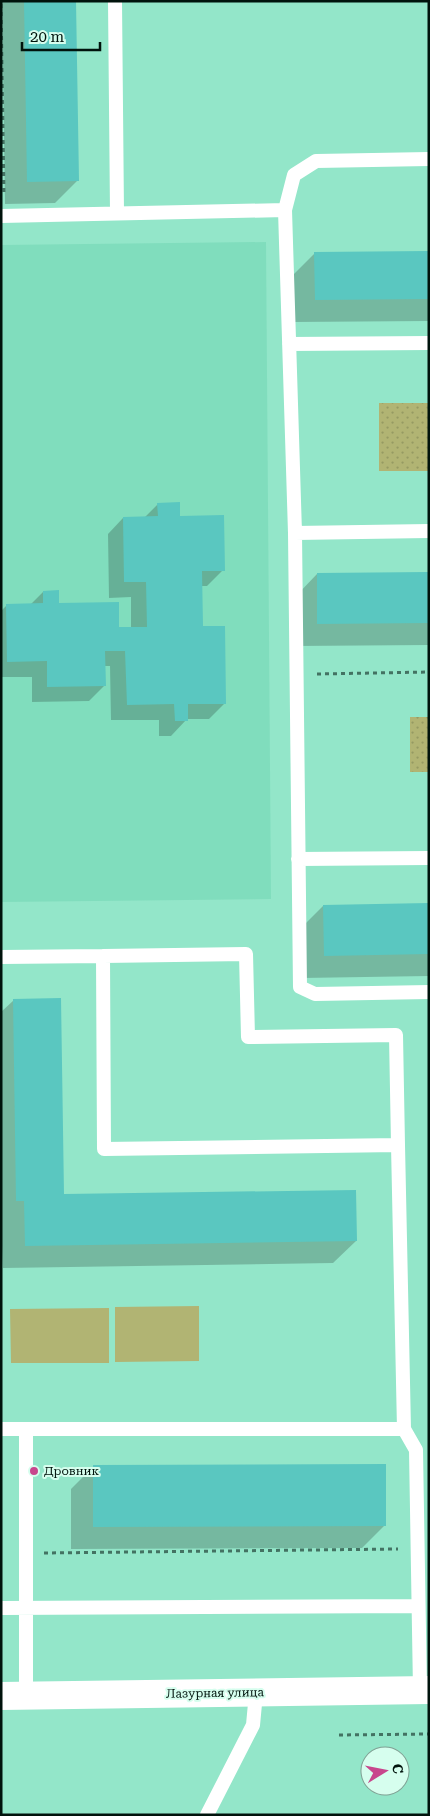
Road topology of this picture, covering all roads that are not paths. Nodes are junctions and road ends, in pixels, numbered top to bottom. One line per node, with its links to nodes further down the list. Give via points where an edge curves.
1 (115, 1): 4 (lane)
2 (429, 159): 3 (lane, via 316,161 294,175)
3 (285, 210): 4 (lane); 7 (lane)
4 (118, 213): 5 (lane)
5 (2, 216)
6 (429, 343): 7 (lane)
7 (289, 344): 9 (lane)
8 (429, 531): 9 (lane)
9 (295, 533): 11 (lane)
10 (429, 858): 11 (lane)
11 (298, 859): 14 (lane, via 300,987 316,994)
12 (103, 956): 13 (lane); 15 (lane, via 246,954 248,1037 396,1035); 15 (lane, via 104,1149)
13 (1, 957)
14 (429, 992)
15 (398, 1145): 16 (lane)
16 (404, 1429): 18 (lane); 19 (lane, via 416,1450)
17 (1, 1430): 18 (lane)
18 (26, 1430): 21 (lane)
19 (418, 1606): 21 (lane); 22 (lane)
20 (1, 1608): 21 (lane)
21 (26, 1608): 24 (lane)
22 (424, 1690): 23 (street, Лазурная улица)
23 (256, 1692): 24 (street, Лазурная улица); 25 (lane, via 252,1725)
24 (14, 1696)
25 (207, 1815)

